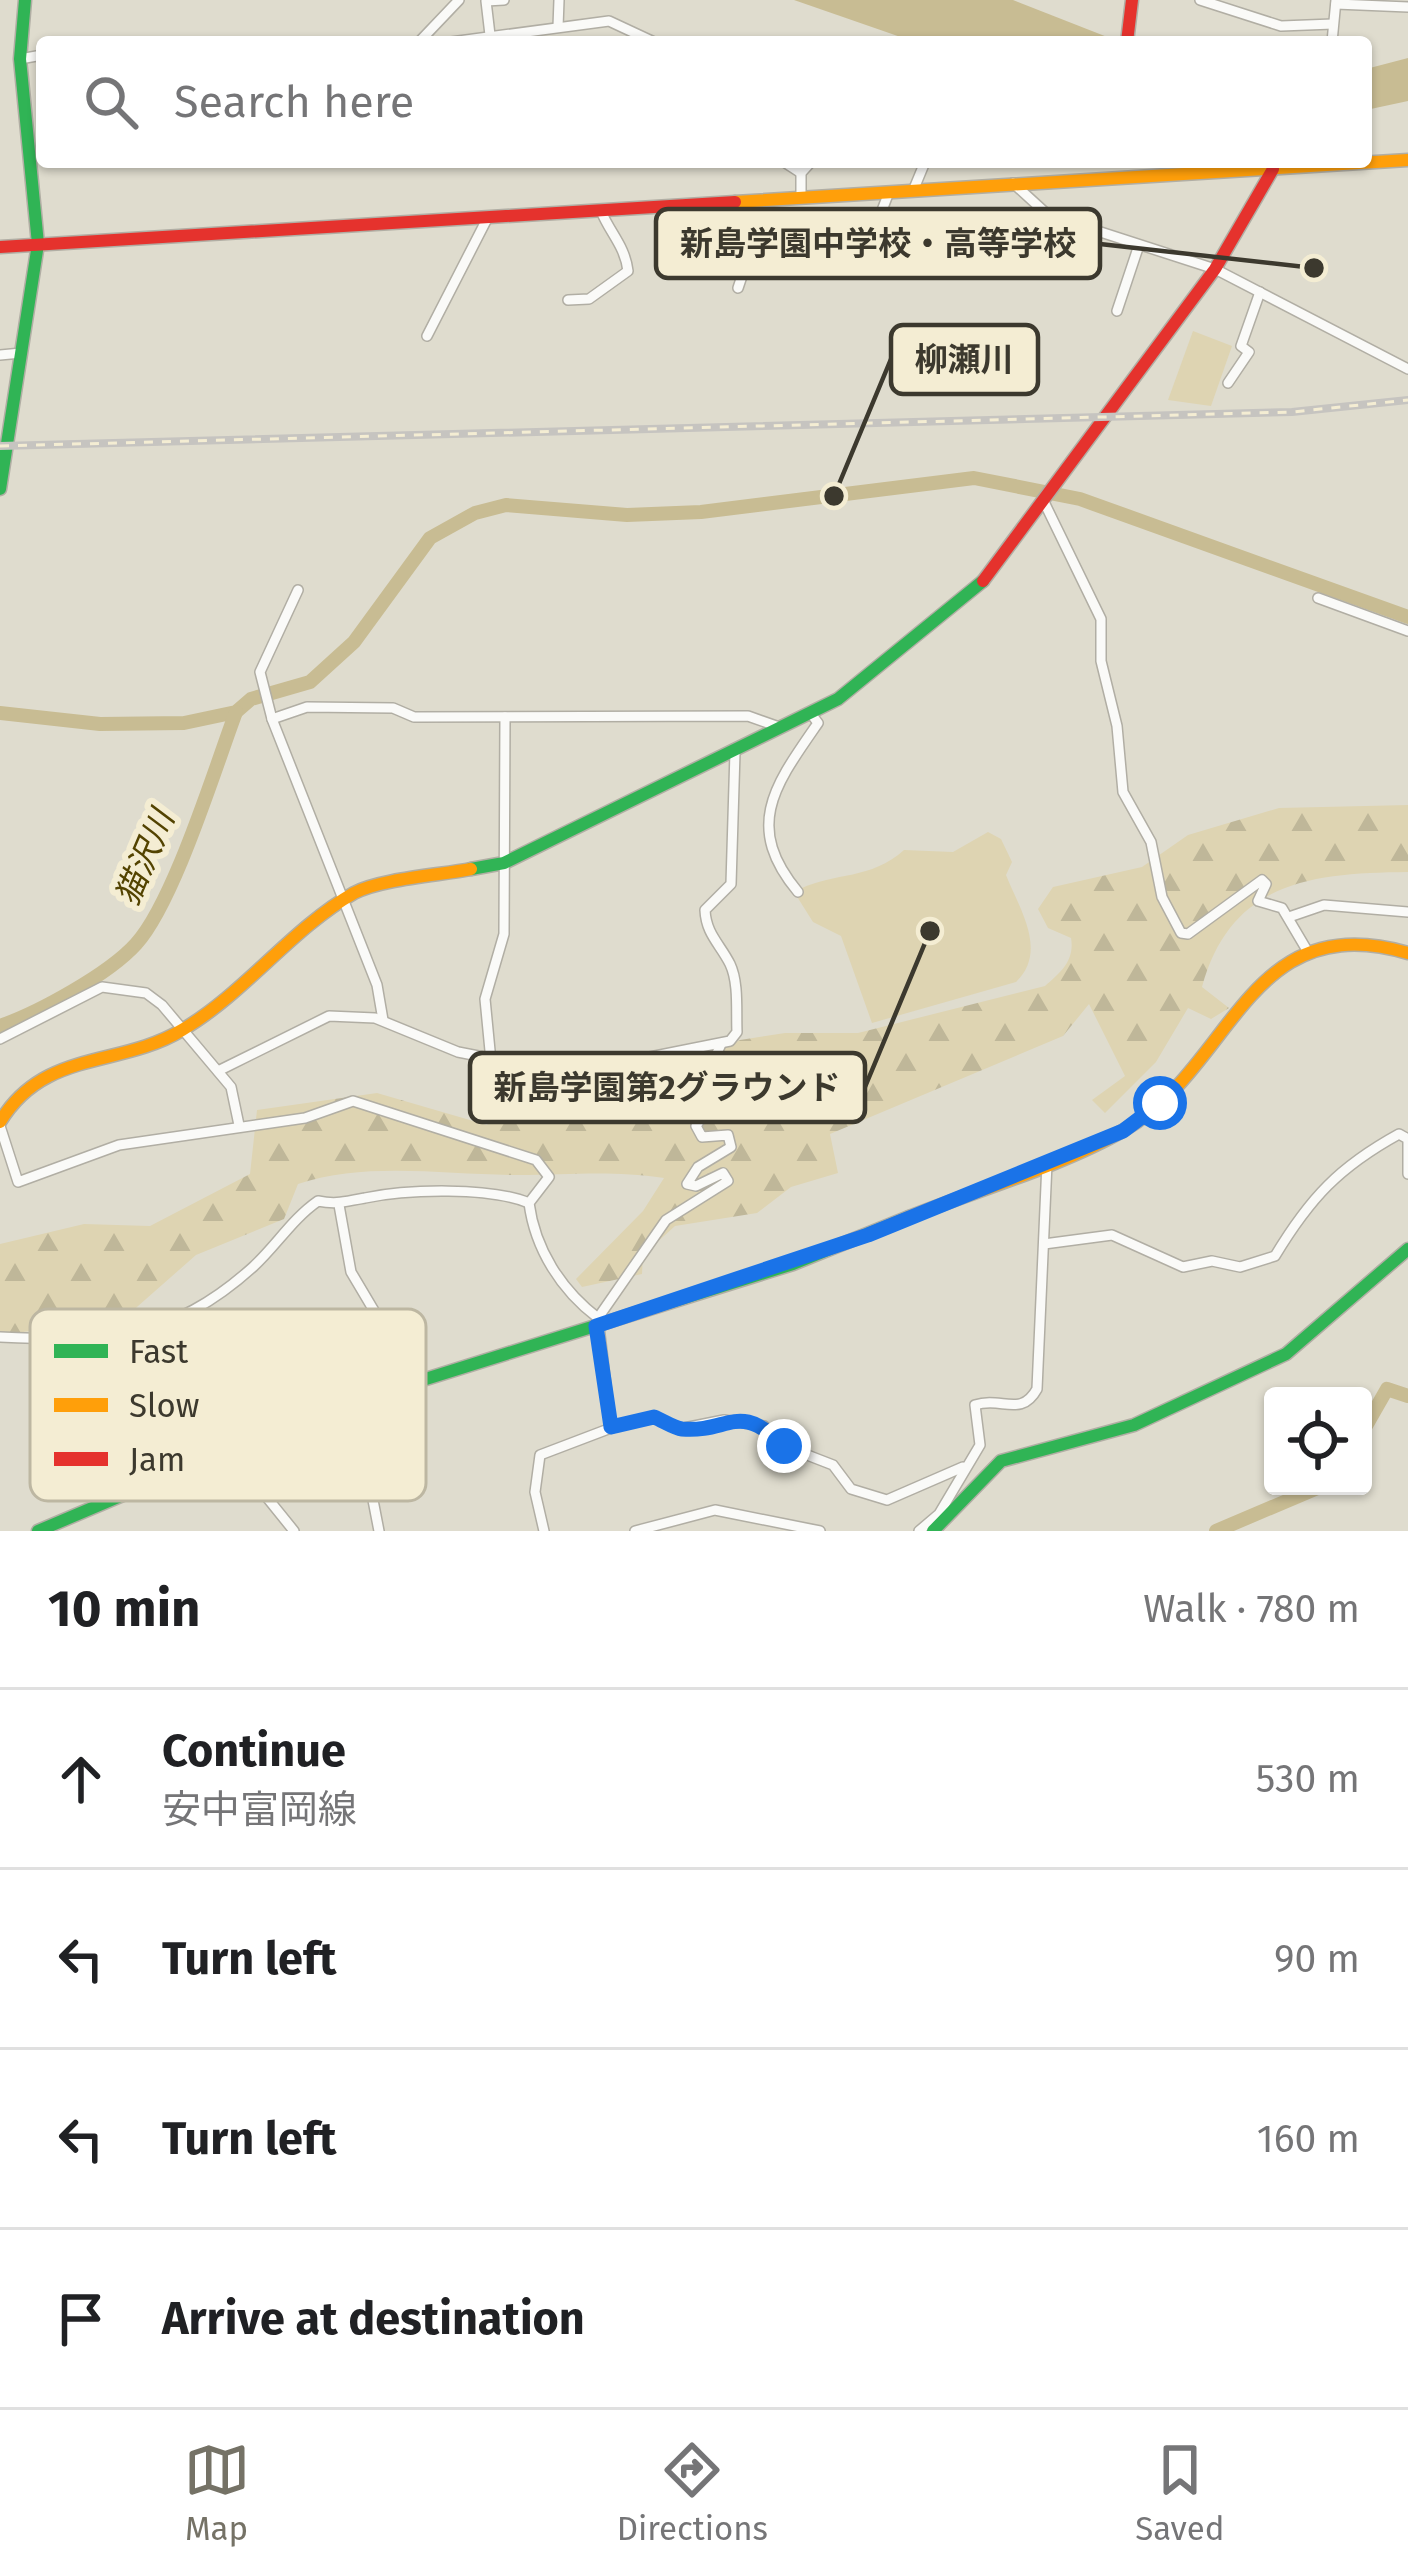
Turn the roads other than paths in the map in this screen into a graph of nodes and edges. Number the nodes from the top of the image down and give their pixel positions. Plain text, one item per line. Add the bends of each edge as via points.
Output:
1 (460, 0) edge
2 (504, 0) edge
3 (559, 0) edge
4 (1132, 0) edge
5 (1199, 0) edge
6 (1336, 2) edge
7 (25, 4) edge
8 (1230, 4) edge
9 (1408, 7) edge
10 (1333, 24) junction
11 (558, 27) junction
12 (490, 35) junction
13 (425, 36) edge
14 (484, 36) edge
15 (641, 36) edge
16 (1127, 36) edge
17 (1332, 36) edge
18 (36, 56) edge
19 (20, 58) junction
20 (1408, 160) edge
21 (1372, 162) edge
22 (793, 168) edge
23 (806, 168) edge
24 (923, 168) edge
25 (1283, 168) edge
26 (1273, 169) junction
27 (1114, 170) edge
28 (801, 173) junction
29 (1013, 182) junction
30 (913, 191) junction
31 (889, 192) junction
32 (801, 197) junction
33 (741, 202) junction
34 (601, 211) junction
35 (488, 217) junction
36 (38, 244) junction
37 (0, 247) edge
38 (1138, 248) junction
39 (860, 268) dead end
40 (1215, 269) junction
41 (738, 288) dead end
42 (1260, 292) junction
43 (568, 300) dead end
44 (1118, 311) dead end
45 (427, 337) dead end
46 (21, 353) junction
47 (0, 355) edge
48 (1408, 369) edge
49 (1228, 383) dead end
50 (0, 489) edge
51 (1046, 502) junction
52 (298, 590) dead end
53 (1318, 598) dead end
54 (1408, 632) edge
55 (271, 715) junction
56 (812, 715) junction
57 (505, 717) junction
58 (784, 729) junction
59 (735, 752) junction
60 (504, 863) junction
61 (797, 892) dead end
62 (342, 901) junction
63 (1408, 912) edge
64 (1288, 916) junction
65 (1308, 952) junction
66 (1408, 953) edge
67 (383, 1020) junction
68 (183, 1030) junction
69 (0, 1039) edge
70 (721, 1044) junction
71 (491, 1061) junction
72 (218, 1071) junction
73 (0, 1093) edge
74 (9, 1108) junction
75 (0, 1124) edge
76 (239, 1124) junction
77 (1047, 1162) junction
78 (1408, 1174) edge
79 (529, 1203) junction
80 (339, 1205) junction
81 (1044, 1244) junction
82 (1408, 1250) edge
83 (196, 1309) edge
84 (373, 1309) edge
85 (597, 1322) junction
86 (0, 1337) edge
87 (30, 1337) edge
88 (426, 1376) edge
89 (611, 1427) junction
90 (968, 1466) junction
91 (106, 1501) edge
92 (270, 1501) edge
93 (373, 1501) edge
94 (38, 1531) edge
95 (294, 1531) edge
96 (379, 1531) edge
97 (544, 1531) edge
98 (635, 1531) edge
99 (820, 1531) edge
100 (919, 1531) edge
101 (933, 1531) edge

1 - 13 street
2 - 12 street via 486,1
3 - 11 street
4 - 16 street
5 - 8 street
6 - 9 street
6 - 10 street
7 - 19 street
8 - 10 street via 1281,26
10 - 17 street
11 - 12 street
11 - 15 street via 609,21
12 - 14 street
18 - 19 street
19 - 36 street
20 - 21 street
22 - 28 street
23 - 28 street
24 - 30 street
25 - 26 street
26 - 27 street
26 - 40 street
27 - 29 street
28 - 32 street
29 - 30 street
29 - 38 street via 1048,215
30 - 31 street
31 - 32 street
31 - 39 street
32 - 33 street
33 - 34 street
33 - 41 street via 765,234
34 - 35 street
34 - 43 street via 626,250 628,271 589,299
35 - 36 street
35 - 45 street
36 - 37 street
36 - 46 street
38 - 40 street
38 - 44 street
40 - 42 street
40 - 51 street
42 - 48 street
42 - 49 street via 1241,346 1249,352
46 - 47 street
46 - 50 street
51 - 56 street via 995,572
51 - 64 street via 1101,619 1123,792 1151,842 1175,926 1194,931 1257,879 1266,884 1258,901
52 - 55 street via 261,663
53 - 54 street
55 - 57 street via 307,707
55 - 62 street
56 - 58 street
56 - 61 street via 818,723 765,818 766,839
57 - 58 street via 748,716
57 - 60 street
58 - 59 street
59 - 60 street
59 - 70 street via 731,884 705,910 734,981 737,1032
60 - 62 street via 357,890
60 - 71 street via 504,934 485,985
62 - 67 street
62 - 68 street
63 - 64 street via 1324,905
64 - 65 street
65 - 66 street via 1348,941
65 - 77 street via 1228,1020 1150,1113
67 - 71 street
67 - 72 street via 314,1020
68 - 69 street via 154,998 112,985
68 - 72 street
68 - 74 street via 138,1050 66,1064
70 - 71 street via 573,1069
70 - 85 street via 717,1094 696,1126 702,1137 728,1135 731,1147 687,1184 723,1173 728,1181 666,1220
72 - 76 street via 237,1095
73 - 74 street
74 - 75 street
75 - 76 street via 18,1182 119,1144
76 - 79 street via 364,1101 536,1160 549,1177
77 - 81 street
77 - 85 street via 793,1264
78 - 81 street via 1408,1138 1399,1134 1358,1154 1302,1212 1275,1256 1240,1267 1184,1267 1112,1234
79 - 80 street via 502,1192
79 - 85 street via 532,1232 557,1276
80 - 83 street via 318,1201 237,1282
80 - 84 street via 351,1272
81 - 90 street via 1037,1389 1018,1407 974,1405 980,1444
82 - 101 street via 1286,1354 1134,1426 1001,1461
85 - 88 street
85 - 89 street
86 - 87 street
89 - 90 street via 654,1417 679,1429 753,1422 784,1446 833,1465 851,1489 887,1500
89 - 97 street via 540,1455 535,1492
90 - 100 street
91 - 94 street
92 - 95 street
93 - 96 street
98 - 99 street via 715,1510

